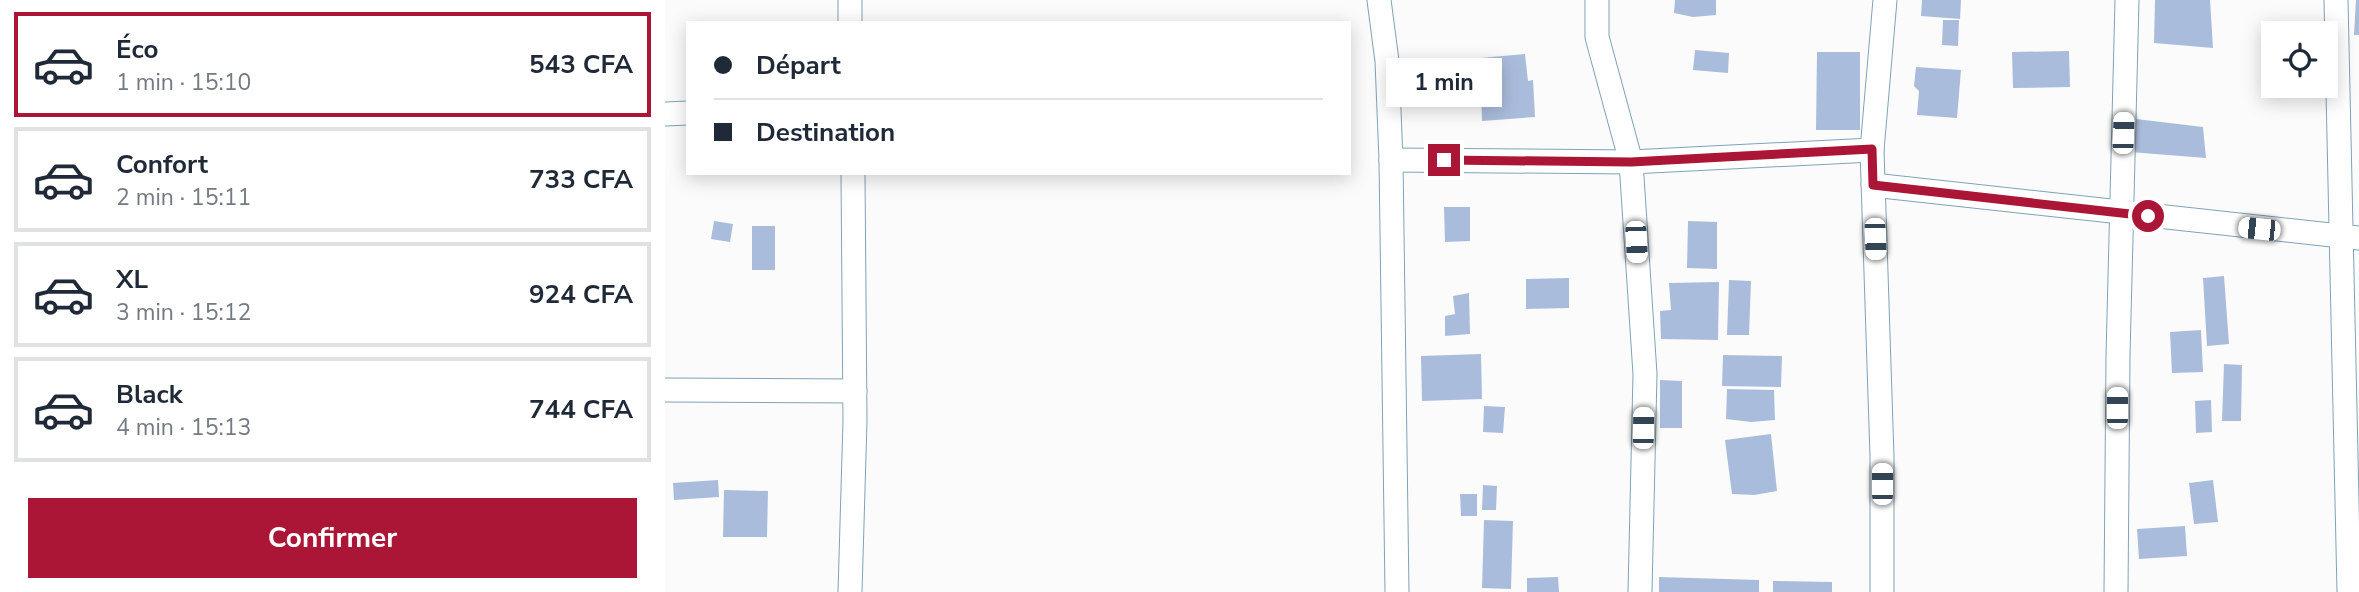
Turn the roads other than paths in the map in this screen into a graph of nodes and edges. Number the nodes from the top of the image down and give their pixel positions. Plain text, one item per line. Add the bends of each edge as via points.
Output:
1 (850, 0) edge
2 (1379, 0) edge
3 (1597, 0) edge
4 (1885, 0) edge
5 (2127, 0) edge
6 (2336, 0) edge
7 (850, 21) edge
8 (686, 113) edge
9 (665, 114) edge
10 (1872, 149) junction
11 (1391, 160) junction
12 (1631, 162) junction
13 (853, 175) edge
14 (1873, 185) junction
15 (2121, 213) junction
16 (2351, 238) edge
17 (665, 390) edge
18 (855, 391) junction
19 (850, 592) edge
20 (1398, 592) edge
21 (1640, 592) edge
22 (1882, 592) edge
23 (2116, 592) edge
24 (2349, 592) edge

1 - 7 street
2 - 11 street
3 - 12 street via 1597,37
4 - 10 street
5 - 15 street
6 - 16 street
8 - 9 street
10 - 12 street
10 - 14 street
11 - 12 street
11 - 20 street
12 - 21 street via 1645,374
13 - 18 street
14 - 15 street
14 - 22 street
15 - 16 street
15 - 23 street
16 - 24 street via 2342,368
17 - 18 street
18 - 19 street

